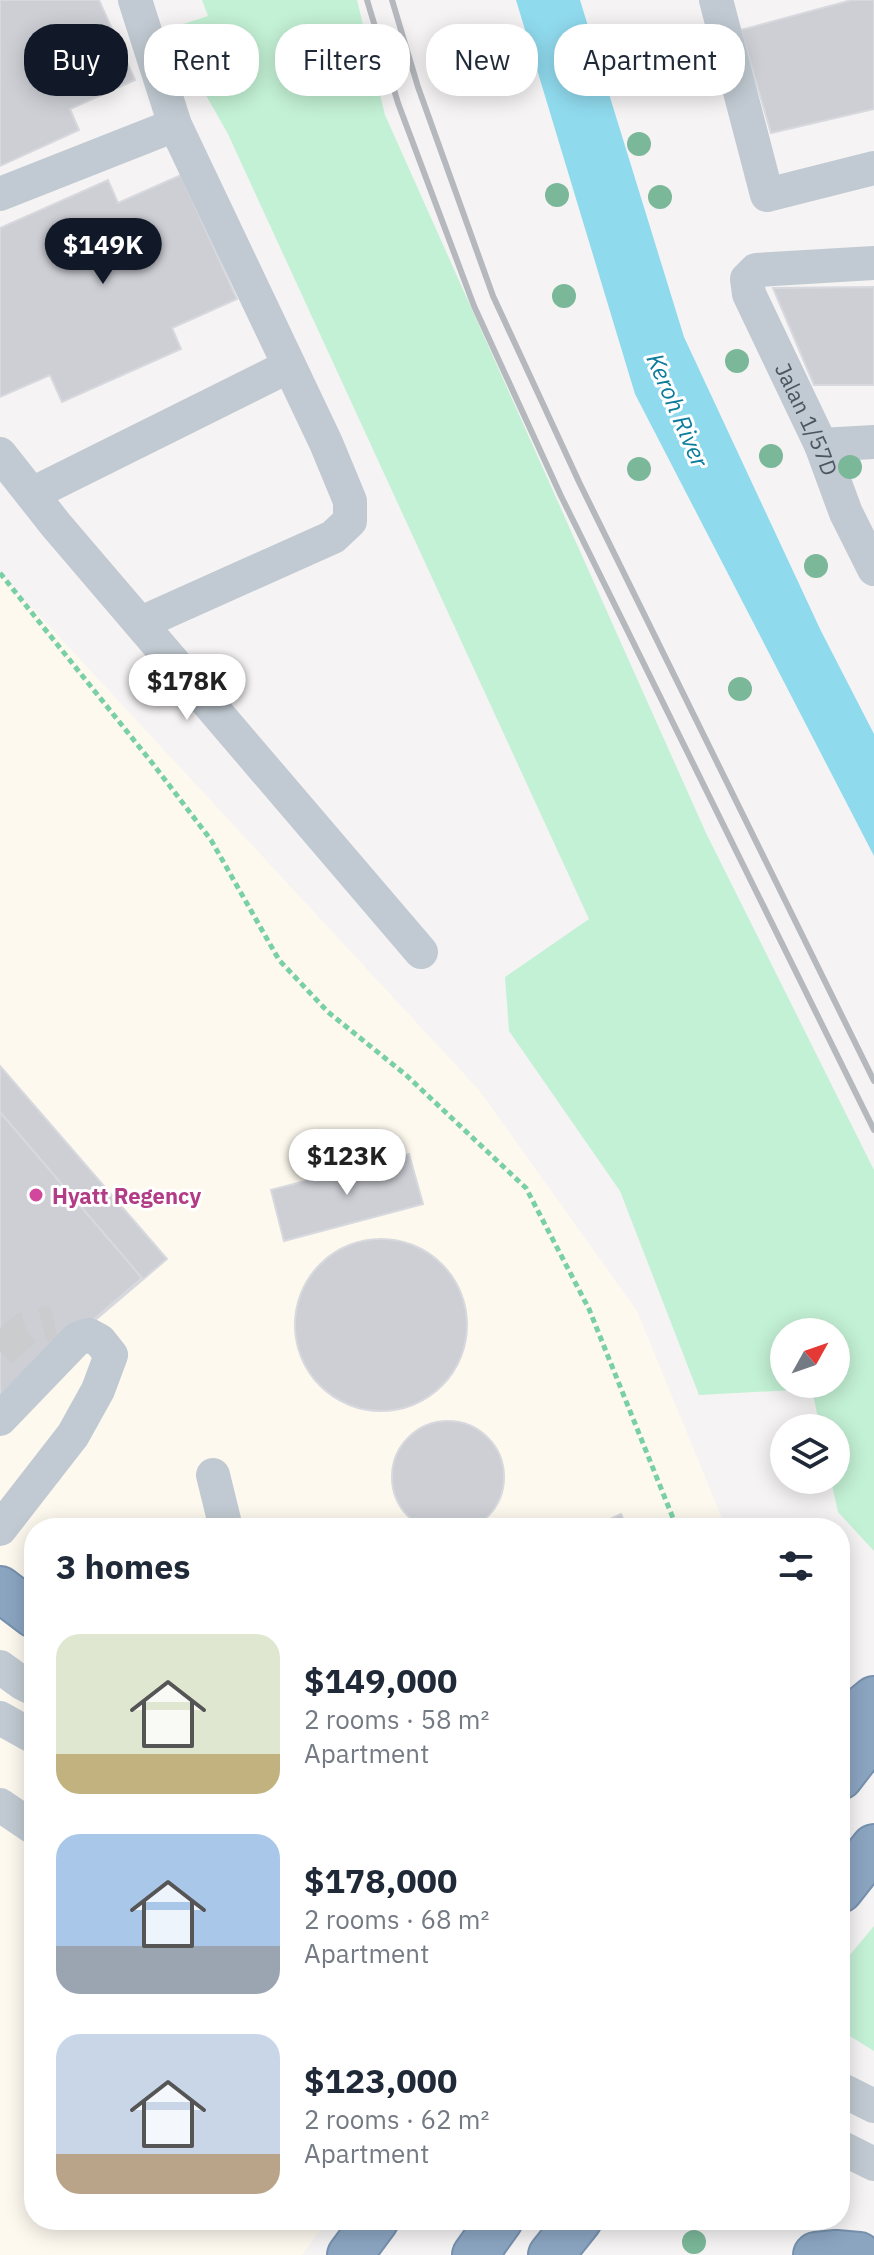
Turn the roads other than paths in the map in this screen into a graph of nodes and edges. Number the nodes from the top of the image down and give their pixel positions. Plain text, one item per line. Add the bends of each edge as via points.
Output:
1 (135, 0) edge
2 (716, 0) edge
3 (175, 125) junction
4 (874, 168) edge
5 (0, 194) edge
6 (874, 263) edge
7 (289, 366) junction
8 (874, 442) edge
9 (821, 445) junction
10 (0, 454) edge
11 (32, 494) junction
12 (874, 569) edge
13 (141, 623) junction
14 (421, 952) dead end
15 (0, 1419) edge
16 (213, 1475) dead end
17 (224, 1518) edge
18 (0, 1529) edge
19 (24, 1584) edge
20 (0, 1586) edge
21 (24, 1606) edge
22 (0, 1667) edge
23 (24, 1684) edge
24 (874, 1699) edge
25 (0, 1718) edge
26 (850, 1719) edge
27 (24, 1731) edge
28 (874, 1733) edge
29 (850, 1764) edge
30 (0, 1805) edge
31 (24, 1821) edge
32 (874, 1847) edge
33 (850, 1877) edge
34 (850, 2094) edge
35 (874, 2106) edge
36 (850, 2152) edge
37 (874, 2164) edge
38 (369, 2230) edge
39 (493, 2230) edge
40 (571, 2230) edge
41 (350, 2255) edge
42 (475, 2255) edge
43 (551, 2255) edge
44 (816, 2255) edge
45 (859, 2255) edge

1 - 3 street
2 - 4 street via 767,195
3 - 5 street
3 - 7 street
6 - 9 street, Jalan 1/57D via 756,270 747,279 749,294
7 - 11 street
7 - 13 street via 350,501 350,521 333,537
8 - 9 street
9 - 12 street, Jalan 1/57D
10 - 11 street
11 - 13 street
13 - 14 street
15 - 18 street via 62,1333 77,1339 89,1335 111,1355 73,1435
16 - 17 street
19 - 20 street
20 - 21 highway
22 - 23 street
24 - 26 highway
25 - 27 street
28 - 29 highway
30 - 31 street
32 - 33 highway
34 - 35 street
36 - 37 street
38 - 41 highway
39 - 42 highway
40 - 43 highway
44 - 45 highway

